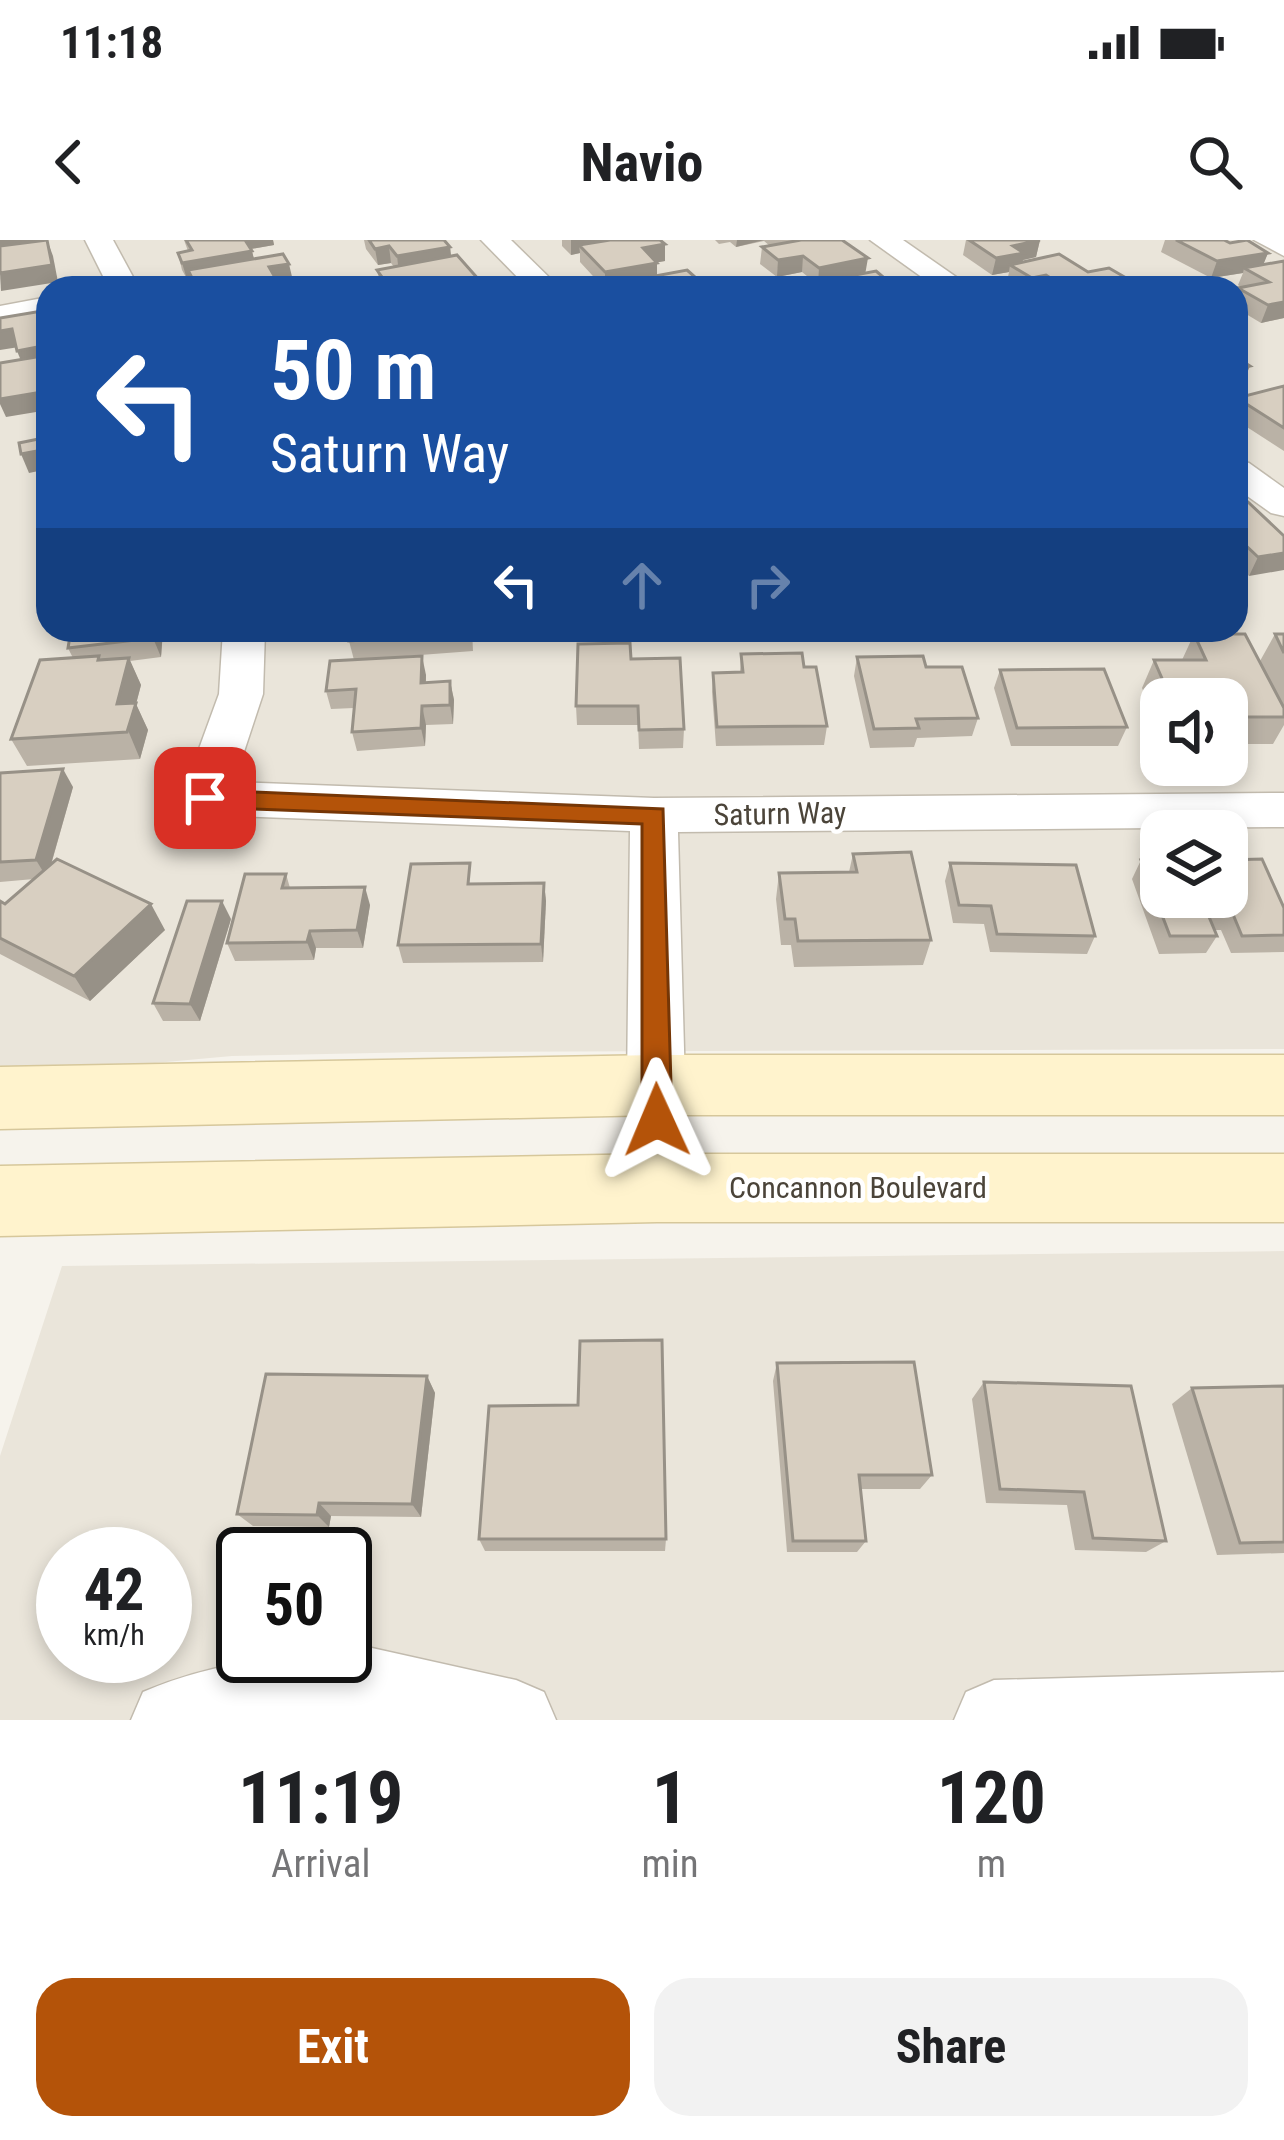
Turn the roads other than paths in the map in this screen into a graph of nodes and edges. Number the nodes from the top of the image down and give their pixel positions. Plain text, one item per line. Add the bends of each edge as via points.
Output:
1 (99, 240) edge
2 (495, 240) edge
3 (884, 240) edge
4 (1268, 240) edge
5 (1284, 248) edge
6 (118, 276) edge
7 (532, 276) edge
8 (939, 276) edge
9 (36, 308) edge
10 (0, 315) edge
11 (1248, 480) edge
12 (1284, 505) edge
13 (243, 642) edge
14 (1284, 810) edge
15 (654, 815) junction
16 (656, 1085) junction
17 (1284, 1085) edge
18 (0, 1098) edge
19 (657, 1187) junction
20 (1284, 1187) edge
21 (0, 1201) edge
22 (1284, 1712) edge
23 (171, 1720) edge
24 (516, 1720) edge
25 (994, 1720) edge

1 - 6 street
2 - 7 street
3 - 8 street
4 - 5 street
9 - 10 street
11 - 12 street
13 - 15 street, Saturn Way via 241,694 205,798
14 - 15 street, Saturn Way
15 - 16 street
16 - 17 main road
16 - 18 main road
16 - 19 main road
19 - 20 main road, Concannon Boulevard
19 - 21 main road, Concannon Boulevard
22 - 25 street
23 - 24 street via 333,1679

